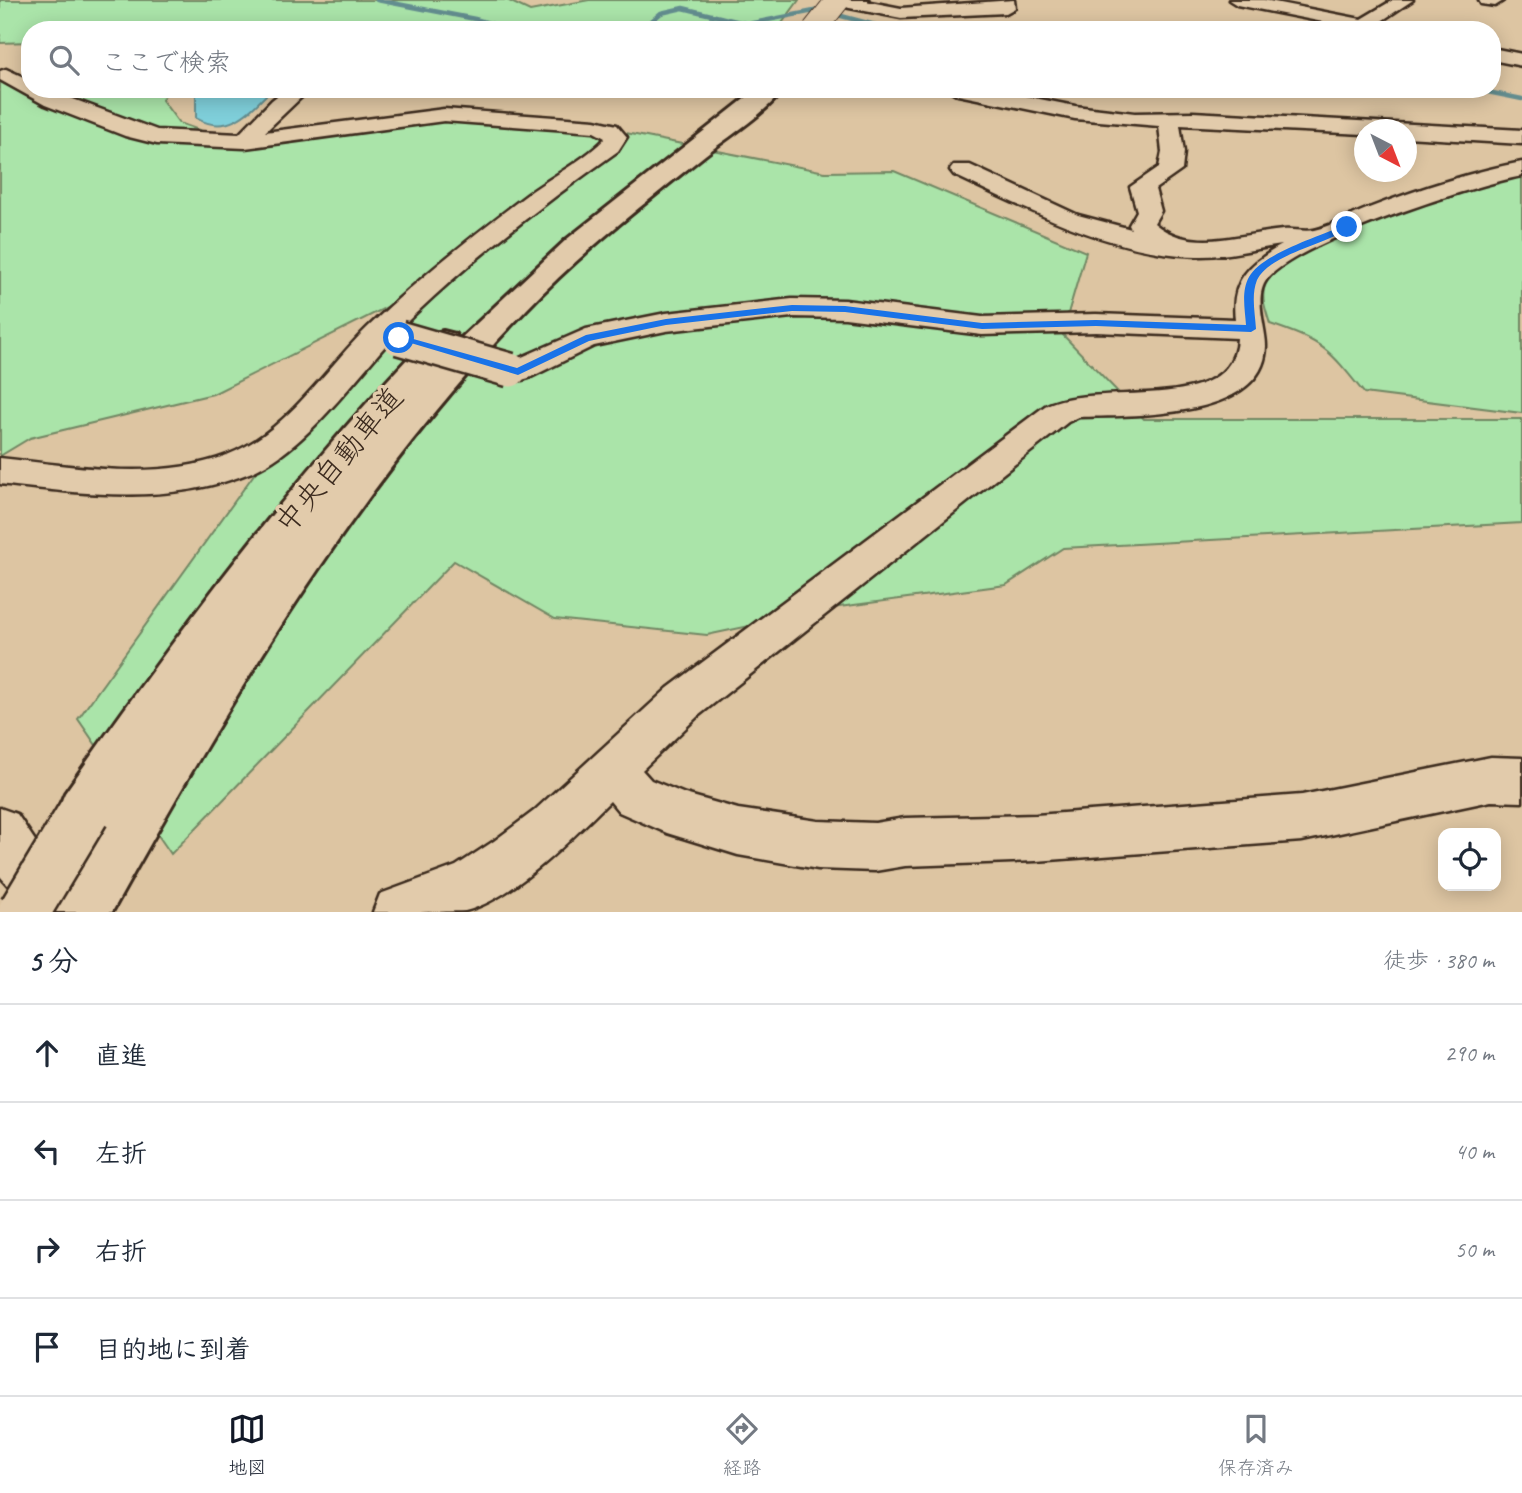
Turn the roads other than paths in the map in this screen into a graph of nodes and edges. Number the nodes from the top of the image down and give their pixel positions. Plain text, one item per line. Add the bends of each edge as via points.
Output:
1 (847, 0) edge
2 (1006, 0) edge
3 (1237, 0) edge
4 (1405, 0) edge
5 (824, 21) edge
6 (839, 21) edge
7 (1355, 21) edge
8 (1369, 21) edge
9 (1501, 56) edge
10 (1522, 60) edge
11 (6, 75) dead end
12 (21, 83) edge
13 (47, 98) edge
14 (287, 98) edge
15 (734, 98) edge
16 (761, 98) edge
17 (1008, 98) edge
18 (1169, 121) junction
19 (1522, 137) edge
20 (245, 141) junction
21 (1522, 169) edge
22 (962, 170) dead end
23 (1318, 239) junction
24 (1170, 245) junction
25 (1251, 329) junction
26 (388, 336) junction
27 (0, 471) edge
28 (612, 770) junction
29 (1522, 780) edge
30 (109, 815) junction
31 (0, 831) edge
32 (24, 912) edge
33 (73, 912) edge
34 (80, 912) edge
35 (398, 912) edge

1 - 2 street via 901,13 1006,8
1 - 5 highway, bridge
1 - 6 highway
3 - 7 street
4 - 8 street
9 - 10 street
11 - 12 street
13 - 20 street via 157,137
14 - 20 street
15 - 30 highway, 中央自動車道 via 554,238 399,388 283,524 192,650
16 - 30 highway, 中央自動車道 via 585,237 514,302 440,382 364,472
17 - 18 street
18 - 19 street via 1193,118
18 - 24 street via 1170,170 1142,187 1149,211 1141,225
20 - 26 street via 444,115 595,126 616,137 610,146 482,239
21 - 23 street via 1449,188
22 - 24 street via 1069,220
23 - 24 street
23 - 25 street via 1267,263 1253,278
25 - 26 street, bridge via 1096,323 982,326 845,309 792,308 666,322 586,338 518,371
25 - 28 street via 1251,353 1244,370 1211,393 1069,408 1021,441 683,702
26 - 27 street via 271,448 241,463 197,476 147,483
28 - 29 street via 635,796 683,817 738,832 818,845 875,847 1302,818 1491,779
28 - 35 street via 511,859 470,884
30 - 32 highway, 中央自動車道, bridge
30 - 34 highway, 中央自動車道
31 - 33 street via 20,869

